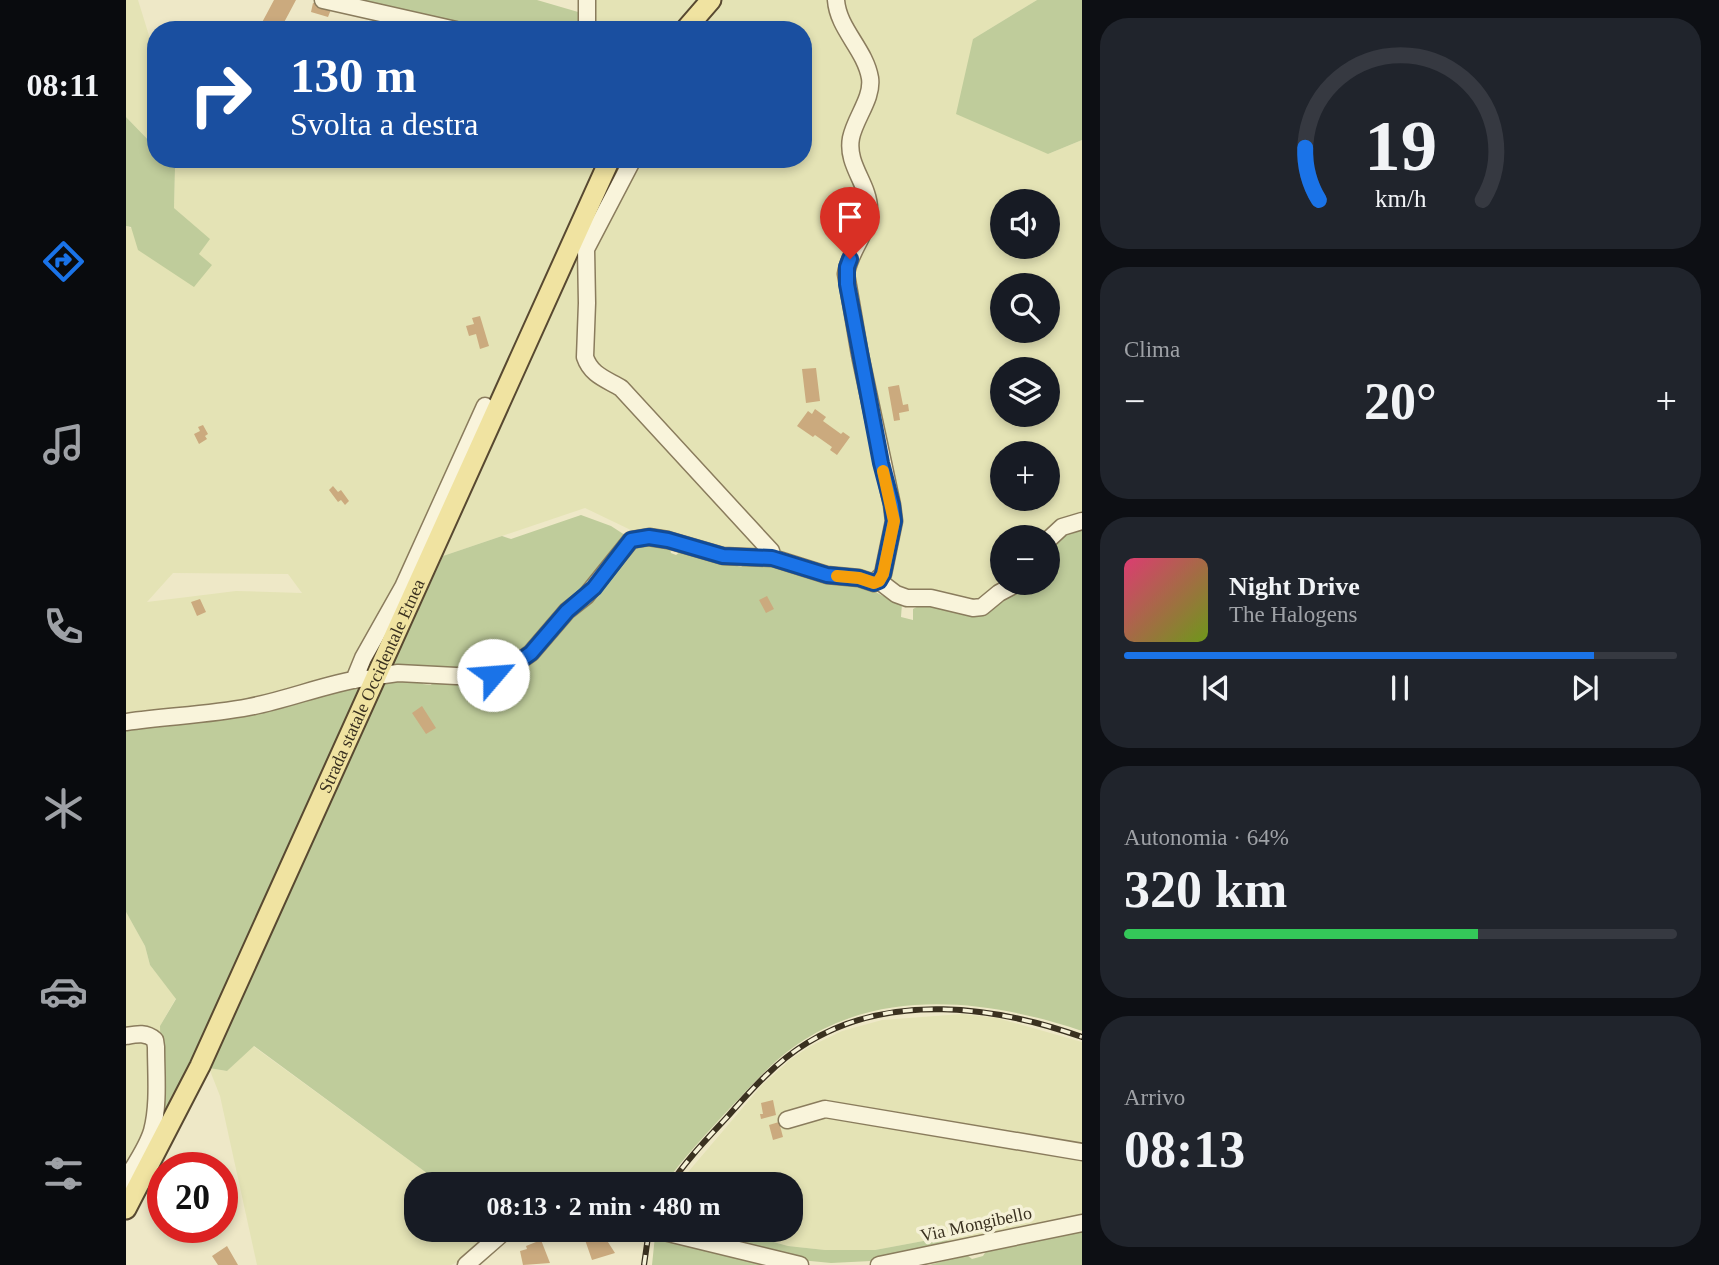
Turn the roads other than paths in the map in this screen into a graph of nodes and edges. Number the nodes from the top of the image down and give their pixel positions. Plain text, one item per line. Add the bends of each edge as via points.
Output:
1 (323, 0) edge
2 (587, 0) edge
3 (711, 0) edge
4 (836, 0) edge
5 (416, 21) edge
6 (587, 21) edge
7 (693, 21) edge
8 (606, 168) edge
9 (628, 168) edge
10 (485, 405) dead end
11 (1082, 521) edge
12 (1060, 529) edge
13 (772, 558) junction
14 (879, 581) junction
15 (997, 595) edge
16 (384, 675) dead end
17 (126, 722) edge
18 (126, 1036) edge
19 (787, 1120) dead end
20 (1082, 1152) edge
21 (126, 1180) edge
22 (126, 1209) edge
23 (1082, 1223) edge
24 (492, 1242) edge
25 (705, 1242) edge
26 (915, 1261) edge
27 (466, 1265) edge
28 (800, 1265) edge
29 (879, 1265) edge

1 - 5 street
2 - 6 street
3 - 7 main road
4 - 14 street via 841,20 870,77 850,150 869,213 846,274 894,521
8 - 22 main road, Strada statale Occidentale Etnea via 200,1066
9 - 13 street via 586,249 585,357 593,372 621,388 771,551
10 - 17 street via 403,587 363,658 360,679 232,710
11 - 12 street
13 - 14 street via 827,575
13 - 16 street via 723,556 668,540 638,537 531,653 507,670 476,677
14 - 15 street via 907,598 932,598 973,608
18 - 21 street via 150,1036 156,1047 155,1118 147,1144
19 - 20 street via 825,1109
23 - 26 street, Via Mongibello
24 - 27 street
25 - 28 street
26 - 29 street, Via Mongibello

